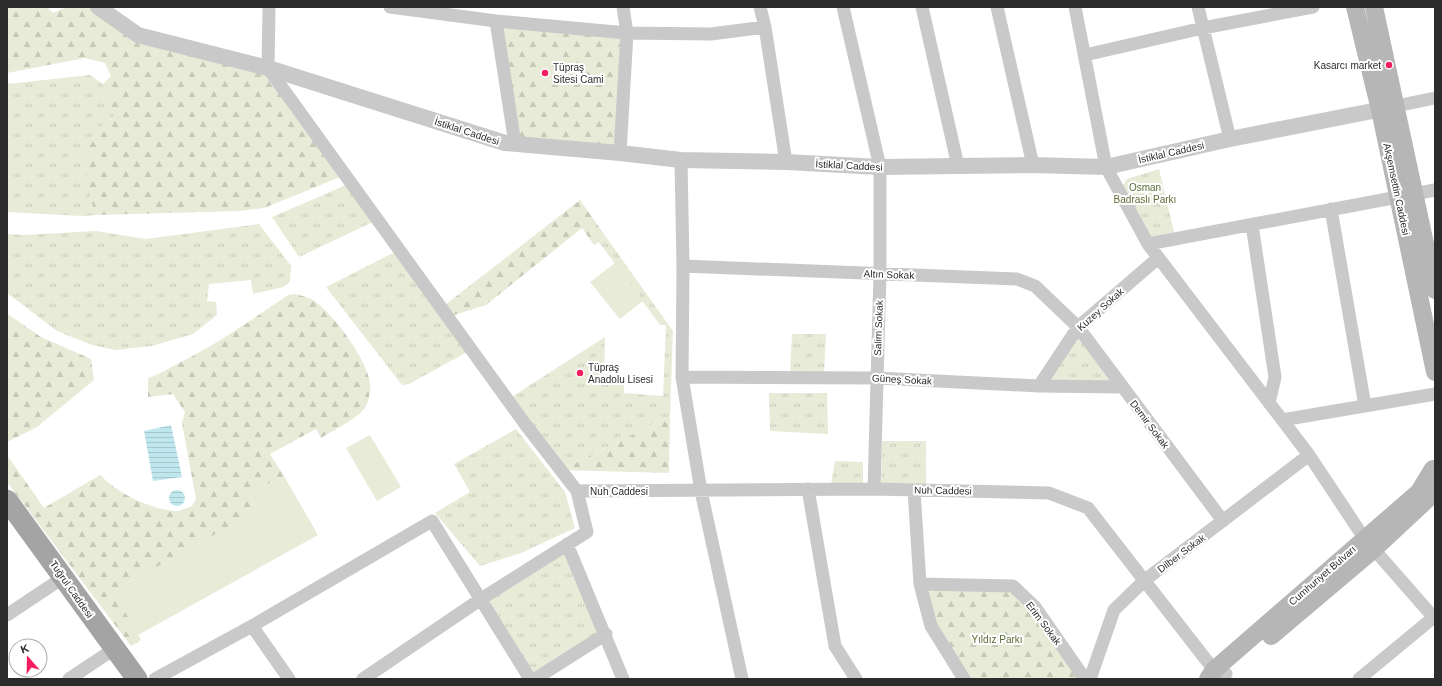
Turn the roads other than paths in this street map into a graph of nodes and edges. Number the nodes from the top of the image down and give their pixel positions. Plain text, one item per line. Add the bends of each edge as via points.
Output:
1 (98, 7) edge
2 (268, 7) edge
3 (390, 7) edge
4 (623, 7) edge
5 (760, 7) edge
6 (843, 7) edge
7 (922, 7) edge
8 (997, 7) edge
9 (1075, 7) edge
10 (1198, 7) edge
11 (1313, 7) edge
12 (1355, 7) edge
13 (1374, 7) edge
14 (496, 21) junction
15 (765, 28) junction
16 (1203, 28) junction
17 (627, 33) junction
18 (1085, 56) junction
19 (268, 68) junction
20 (1435, 98) edge
21 (1388, 108) junction
22 (1230, 139) junction
23 (515, 144) junction
24 (620, 153) junction
25 (681, 160) junction
26 (786, 162) junction
27 (1033, 165) junction
28 (880, 166) junction
29 (958, 166) junction
30 (1106, 167) junction
31 (1435, 190) edge
32 (1407, 195) junction
33 (1331, 210) junction
34 (1252, 225) junction
35 (1148, 244) junction
36 (1157, 259) junction
37 (683, 266) junction
38 (880, 274) junction
39 (1435, 290) edge
40 (1078, 327) junction
41 (1435, 372) edge
42 (682, 377) junction
43 (877, 378) junction
44 (1039, 386) junction
45 (1122, 387) junction
46 (1435, 394) edge
47 (1269, 403) junction
48 (1365, 406) junction
49 (1282, 420) junction
50 (1309, 455) junction
51 (1434, 468) edge
52 (808, 489) junction
53 (874, 489) junction
54 (914, 490) junction
55 (577, 491) junction
56 (701, 491) junction
57 (1435, 492) edge
58 (7, 500) edge
59 (1223, 521) junction
60 (566, 544) junction
61 (1369, 544) junction
62 (64, 577) junction
63 (1145, 580) junction
64 (920, 584) junction
65 (481, 599) junction
66 (7, 615) edge
67 (1434, 618) edge
68 (252, 626) junction
69 (606, 634) junction
70 (114, 650) junction
71 (1218, 675) edge
72 (69, 679) edge
73 (137, 679) edge
74 (155, 679) edge
75 (290, 679) edge
76 (363, 679) edge
77 (530, 679) edge
78 (535, 679) edge
79 (623, 679) edge
80 (742, 679) edge
81 (856, 679) edge
82 (964, 679) edge
83 (1086, 679) edge
84 (1090, 679) edge
85 (1360, 679) edge

1 - 19 street, İstiklal Caddesi via 138,35
2 - 19 street
3 - 14 street
4 - 17 street
5 - 15 street
6 - 28 street, Salim Sokak
7 - 29 street
8 - 27 street
9 - 18 street
10 - 16 street
11 - 16 street
12 - 21 main road, Akşemsettin Caddesi
13 - 21 main road, Akşemsettin Caddesi
14 - 17 street
14 - 23 street
15 - 17 street via 711,34
15 - 26 street
16 - 18 street
16 - 22 street
17 - 24 street
18 - 30 street
19 - 23 street, İstiklal Caddesi
19 - 55 street via 525,424
20 - 21 street, İstiklal Caddesi
21 - 22 street, İstiklal Caddesi
21 - 32 main road, Akşemsettin Caddesi
22 - 30 street, İstiklal Caddesi
23 - 24 street, İstiklal Caddesi
24 - 25 street, İstiklal Caddesi
25 - 26 street, İstiklal Caddesi
25 - 37 street
26 - 28 street, İstiklal Caddesi
27 - 29 street, İstiklal Caddesi
27 - 30 street, İstiklal Caddesi
28 - 29 street, İstiklal Caddesi
28 - 38 street, Salim Sokak
30 - 35 street
31 - 32 street
32 - 33 street
32 - 39 main road, Akşemsettin Caddesi
32 - 41 main road, Akşemsettin Caddesi
33 - 34 street
33 - 48 street
34 - 35 street
34 - 47 street via 1275,377
35 - 36 street
36 - 40 street, Kuzey Sokak
36 - 47 street
37 - 38 street, Altın Sokak
37 - 42 street
38 - 40 street, Altın Sokak via 1016,279 1035,286
38 - 43 street, Salim Sokak
40 - 44 street, Kuzey Sokak
40 - 45 street, Demir Sokak
42 - 43 street, Güneş Sokak
42 - 56 street
43 - 44 street, Güneş Sokak
43 - 53 street, Salim Sokak
44 - 45 street, Güneş Sokak
45 - 59 street, Demir Sokak
46 - 48 street
47 - 49 street
48 - 49 street
49 - 50 street
50 - 59 street, Dilber Sokak
50 - 61 street
51 - 61 main road, Cumhuriyet Bulvarı via 1419,492
52 - 53 street, Nuh Caddesi
52 - 56 street, Nuh Caddesi
52 - 81 street via 835,646
53 - 54 street, Nuh Caddesi
54 - 63 street, Nuh Caddesi via 1049,493 1088,508
54 - 64 street
55 - 56 street, Nuh Caddesi
55 - 60 street via 586,532
56 - 80 street
57 - 61 main road, Cumhuriyet Bulvarı
58 - 62 main road, Tuğrul Caddesi
59 - 63 street, Dilber Sokak
60 - 65 street
60 - 69 street
61 - 67 street
61 - 71 main road, Cumhuriyet Bulvarı
62 - 66 street
62 - 70 main road, Tuğrul Caddesi
63 - 71 street, Nuh Caddesi
63 - 84 street, Dilber Sokak via 1114,610
64 - 82 street via 931,626
64 - 83 street, Erim Sokak via 1013,586 1035,607
65 - 68 street via 432,521
65 - 76 street
65 - 77 street
67 - 85 street
68 - 74 street
68 - 75 street
69 - 78 street
69 - 79 street
70 - 72 street
70 - 73 main road, Tuğrul Caddesi

